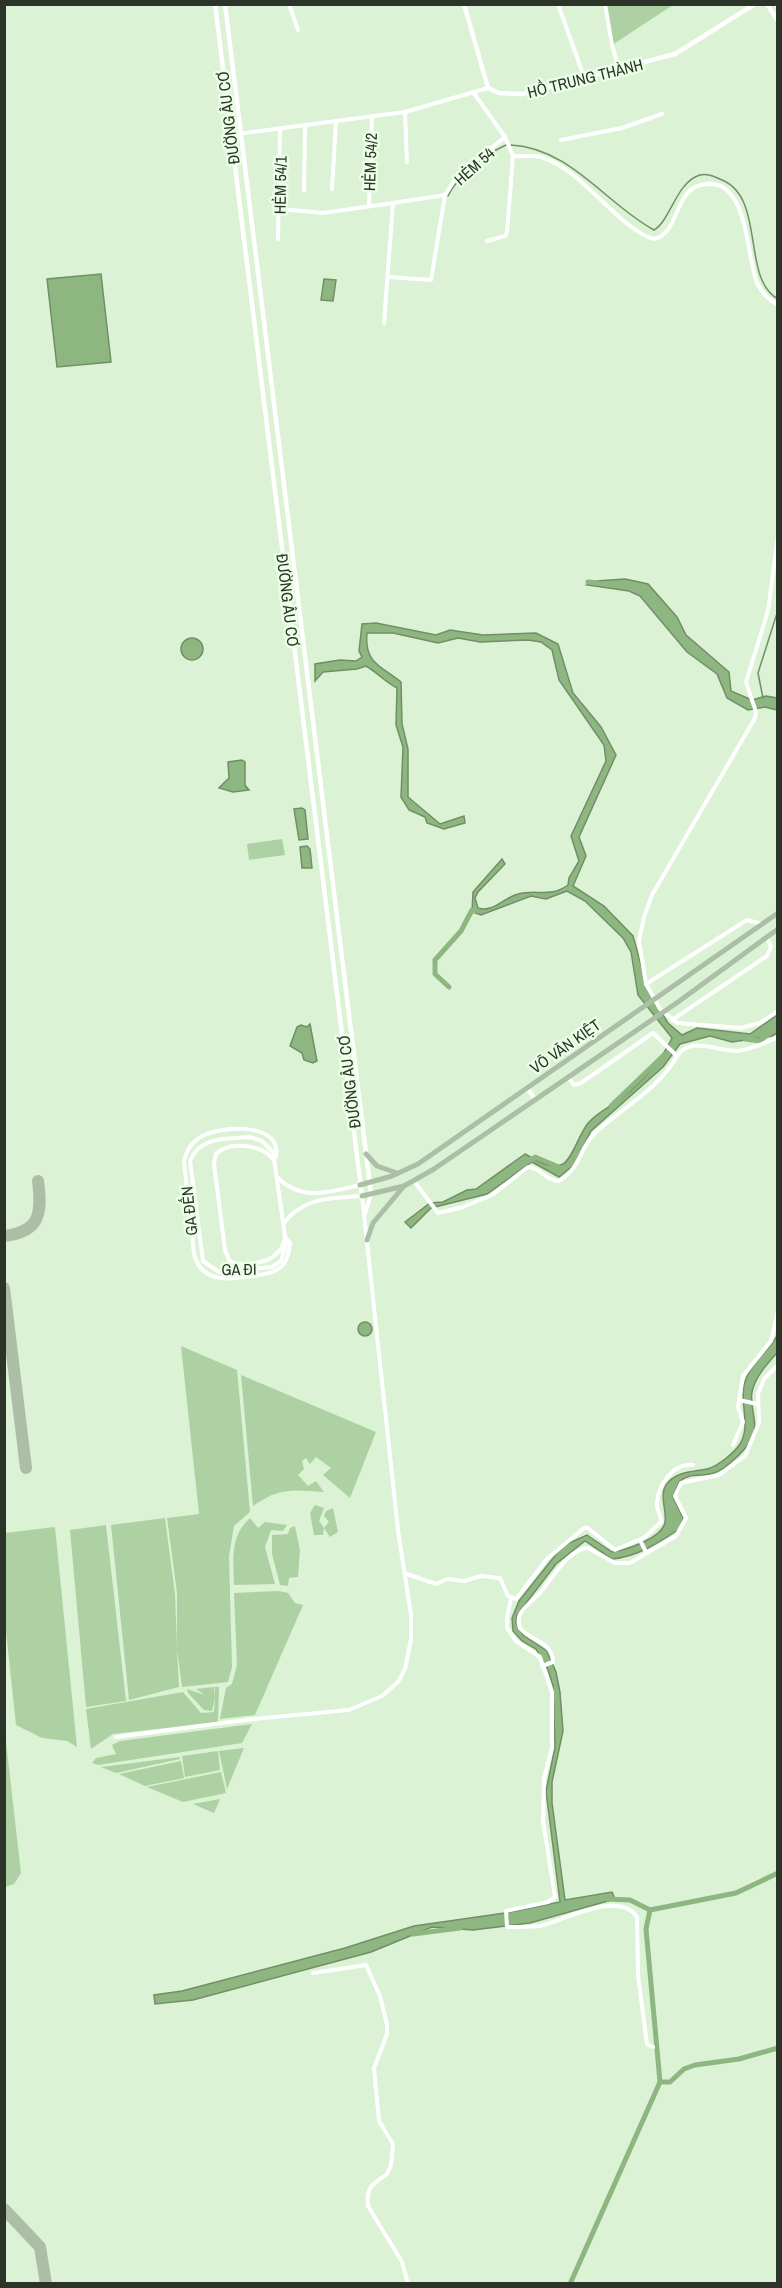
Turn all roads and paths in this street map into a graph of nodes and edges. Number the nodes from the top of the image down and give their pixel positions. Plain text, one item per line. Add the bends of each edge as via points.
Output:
1 (289, 4) edge
2 (464, 4) edge
3 (558, 4) edge
4 (605, 4) edge
5 (755, 4) edge
6 (767, 4) edge
7 (219, 5) edge
8 (777, 21) edge
9 (298, 30) dead end
10 (620, 69) junction
11 (584, 76) junction
12 (488, 87) junction
13 (473, 92) junction
14 (405, 112) junction
15 (662, 114) dead end
16 (372, 117) junction
17 (336, 122) junction
18 (305, 126) junction
19 (280, 130) junction
20 (240, 134) junction
21 (230, 135) junction
22 (505, 138) junction
23 (561, 140) dead end
24 (513, 156) junction
25 (407, 162) dead end
26 (332, 189) dead end
27 (304, 190) dead end
28 (445, 195) junction
29 (393, 203) junction
30 (369, 206) junction
31 (280, 209) junction
32 (278, 239) dead end
33 (487, 241) dead end
34 (389, 277) junction
35 (777, 305) edge
36 (384, 323) dead end
37 (777, 536) edge
38 (299, 600) junction
39 (288, 601) junction
40 (777, 913) edge
41 (762, 924) junction
42 (777, 929) edge
43 (767, 937) junction
44 (646, 984) junction
45 (777, 1011) edge
46 (671, 1020) junction
47 (777, 1036) edge
48 (676, 1055) junction
49 (567, 1076) junction
50 (351, 1088) junction
51 (358, 1088) junction
52 (527, 1088) junction
53 (535, 1099) junction
54 (366, 1154) junction
55 (275, 1161) junction
56 (402, 1173) junction
57 (278, 1178) junction
58 (414, 1181) junction
59 (370, 1182) junction
60 (360, 1185) junction
61 (404, 1186) junction
62 (371, 1194) junction
63 (362, 1196) junction
64 (364, 1214) junction
65 (283, 1224) junction
66 (286, 1237) junction
67 (367, 1240) junction
68 (777, 1311) edge
69 (777, 1365) edge
70 (740, 1401) junction
71 (755, 1403) junction
72 (733, 1445) dead end
73 (693, 1465) dead end
74 (640, 1541) junction
75 (645, 1550) junction
76 (407, 1574) junction
77 (512, 1599) junction
78 (543, 1665) junction
79 (116, 1737) dead end
80 (313, 1973) dead end
81 (653, 2047) dead end
82 (408, 2283) edge

1 - 9 street
2 - 12 street
3 - 11 street
4 - 10 street
5 - 10 street, HỒ TRUNG THÀNH via 675,54
6 - 8 street
7 - 20 street, ĐƯỜNG ÂU CƠ
7 - 21 street, ĐƯỜNG ÂU CƠ
10 - 11 street, HỒ TRUNG THÀNH
11 - 12 street, HỒ TRUNG THÀNH via 522,94 499,93
12 - 13 street
13 - 14 street
13 - 22 street, HẺM 54
14 - 16 street
14 - 25 street
15 - 23 street via 622,128
16 - 17 street
16 - 30 street, HẺM 54/2
17 - 18 street
17 - 26 street
18 - 19 street
18 - 27 street
19 - 20 street
19 - 31 street, HẺM 54/1
20 - 21 street
20 - 38 street, ĐƯỜNG ÂU CƠ
21 - 39 street, ĐƯỜNG ÂU CƠ
22 - 24 street
22 - 28 street, HẺM 54 via 457,176
24 - 33 street via 507,232
24 - 35 street via 546,159 585,184 636,229 654,239 664,235 678,207 697,186 714,185 730,191 747,235 758,285
28 - 29 street
28 - 34 street, HẺM 54 via 430,281
29 - 30 street
29 - 34 street
30 - 31 street via 323,213
31 - 32 street, HẺM 54/1
34 - 36 street
37 - 44 street via 768,611 746,682 756,712 647,906 639,938
38 - 39 street
38 - 51 street, ĐƯỜNG ÂU CƠ
39 - 50 street, ĐƯỜNG ÂU CƠ
40 - 41 main road, VÕ VĂN KIỆT
41 - 44 street via 747,920
41 - 52 main road, VÕ VĂN KIỆT
42 - 43 main road, VÕ VĂN KIỆT
43 - 46 street via 771,947 767,956
43 - 49 main road, VÕ VĂN KIỆT
44 - 46 street
45 - 46 street via 756,1025 741,1028 683,1025
47 - 48 street via 765,1044 741,1050 695,1045
48 - 49 street via 652,1034 581,1083 574,1085
48 - 58 street via 656,1083 595,1133 574,1170 562,1179 550,1180 534,1167 528,1167 505,1187 480,1201 438,1213
49 - 53 main road, VÕ VĂN KIỆT
50 - 51 street
50 - 60 street, ĐƯỜNG ÂU CƠ
51 - 54 street, ĐƯỜNG ÂU CƠ
52 - 53 street
52 - 56 main road, VÕ VĂN KIỆT
53 - 58 main road, VÕ VĂN KIỆT
54 - 56 main road via 382,1169
54 - 59 street, ĐƯỜNG ÂU CƠ
55 - 57 street
55 - 66 street via 256,1147 226,1149 216,1154 225,1250 229,1260 237,1264 263,1261 275,1256
55 - 66 street, GA ĐI via 267,1144 250,1137 209,1141 193,1152 190,1161 203,1261 219,1272 264,1269 281,1261
55 - 66 street, GA ĐẾN via 275,1143 251,1128 203,1135 189,1147 184,1161 194,1254 198,1265 219,1279 260,1275 285,1262 290,1243
56 - 59 main road, VÕ VĂN KIỆT
57 - 60 street via 288,1188 309,1194
57 - 65 street
58 - 61 main road, VÕ VĂN KIỆT
59 - 60 main road, VÕ VĂN KIỆT
59 - 62 street, ĐƯỜNG ÂU CƠ
60 - 63 street, ĐƯỜNG ÂU CƠ
61 - 62 main road, VÕ VĂN KIỆT
61 - 67 main road via 377,1217
62 - 63 main road, VÕ VĂN KIỆT
62 - 64 street
63 - 64 street
63 - 65 street via 308,1202
64 - 67 street
65 - 66 street
67 - 76 street via 398,1530
68 - 70 street via 771,1341 742,1376
69 - 71 street via 762,1382
70 - 71 street
70 - 72 street via 743,1422
71 - 75 street via 759,1424 745,1456 719,1474 681,1483 675,1497 686,1516 683,1528 672,1539
73 - 74 street via 682,1466 669,1475 657,1504 661,1522
74 - 75 street
74 - 77 street via 615,1550 584,1528 547,1558 522,1595
75 - 78 street via 634,1561 620,1564 584,1548 554,1572 522,1611 518,1622 524,1632 545,1644 553,1662
76 - 77 street via 436,1584 447,1579 496,1577
76 - 79 street via 411,1615 408,1658 398,1682 374,1702 349,1710
77 - 78 street via 506,1622 512,1638 536,1653
78 - 81 street via 553,1707 543,1821 555,1897 506,1912 507,1926 539,1926 600,1908 632,1911 637,1921 638,1975 647,2046
80 - 82 street via 363,1965 371,1972 387,2025 374,2068 380,2121 393,2144 390,2170 373,2183 367,2198 402,2262

